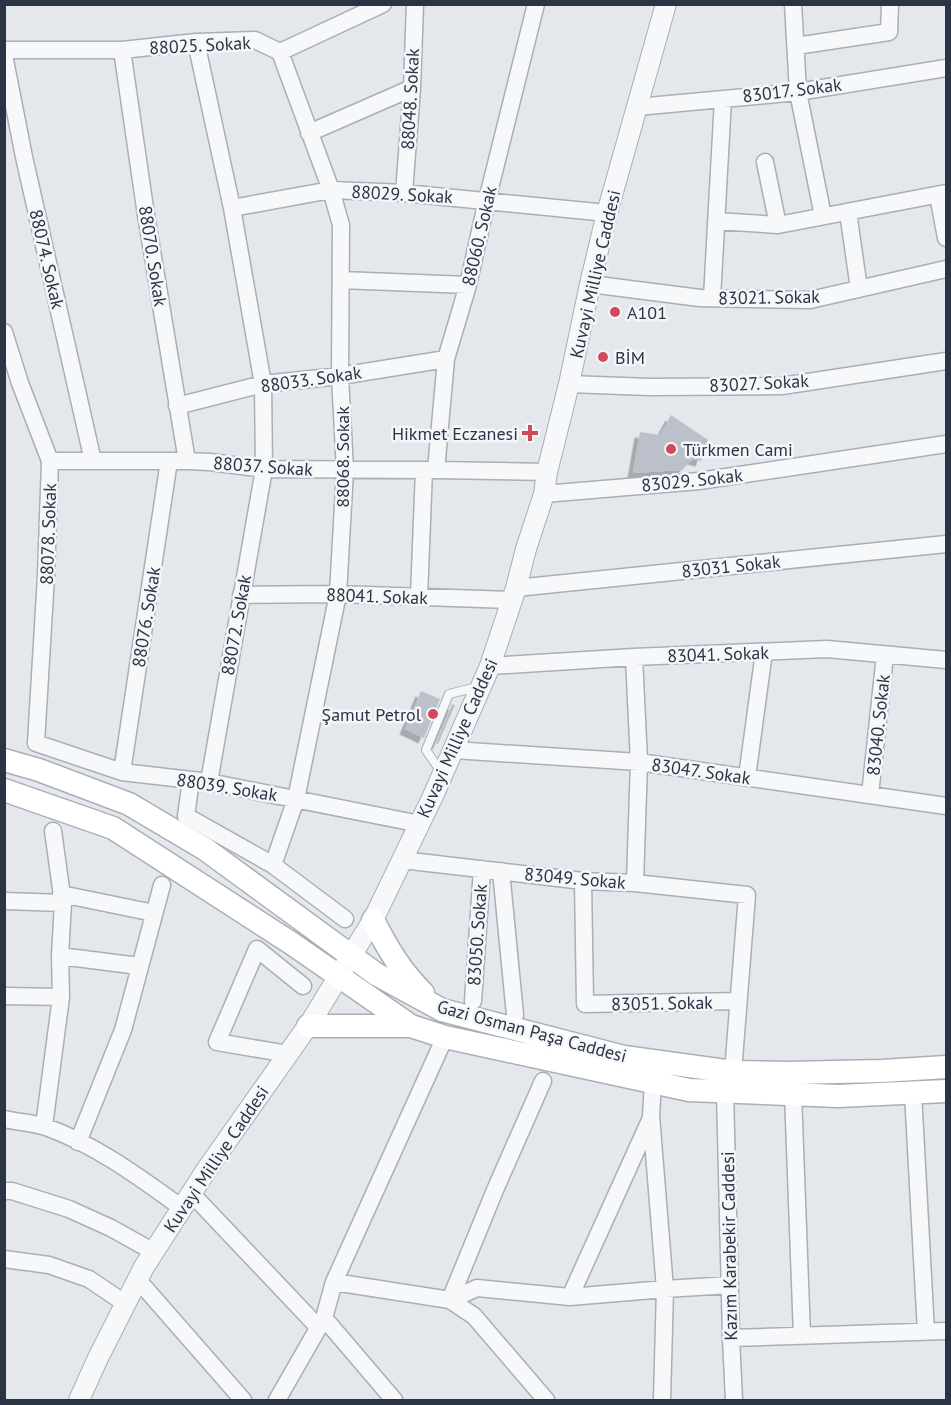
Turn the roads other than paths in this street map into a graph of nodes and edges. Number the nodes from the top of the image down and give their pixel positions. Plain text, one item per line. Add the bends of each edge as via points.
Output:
1 (383, 4) edge
2 (415, 4) edge
3 (536, 4) edge
4 (666, 4) edge
5 (792, 4) edge
6 (890, 4) edge
7 (196, 42) junction
8 (796, 46) junction
9 (4, 50) edge
10 (123, 50) junction
11 (280, 52) junction
12 (4, 55) edge
13 (946, 68) edge
14 (412, 87) junction
15 (798, 92) junction
16 (723, 99) junction
17 (638, 107) junction
18 (309, 133) junction
19 (765, 162) dead end
20 (331, 190) junction
21 (404, 193) junction
22 (942, 194) edge
23 (487, 200) junction
24 (232, 208) junction
25 (848, 212) junction
26 (608, 213) junction
27 (823, 216) junction
28 (716, 222) junction
29 (778, 225) junction
30 (946, 238) edge
31 (946, 269) edge
32 (341, 280) junction
33 (590, 284) junction
34 (468, 285) junction
35 (859, 289) junction
36 (712, 298) junction
37 (4, 332) edge
38 (446, 359) junction
39 (946, 361) edge
40 (340, 376) junction
41 (263, 384) junction
42 (569, 384) junction
43 (177, 406) junction
44 (946, 444) edge
45 (50, 461) junction
46 (93, 461) junction
47 (169, 461) junction
48 (187, 461) junction
49 (264, 469) junction
50 (345, 470) junction
51 (430, 470) junction
52 (547, 472) junction
53 (544, 494) junction
54 (946, 544) edge
55 (338, 594) junction
56 (514, 594) junction
57 (241, 595) junction
58 (419, 597) junction
59 (764, 652) junction
60 (885, 655) junction
61 (634, 657) junction
62 (946, 660) edge
63 (490, 666) junction
64 (481, 687) junction
65 (36, 743) joint
66 (453, 750) junction
67 (4, 760) edge
68 (639, 762) junction
69 (123, 772) junction
70 (442, 775) junction
71 (747, 777) junction
72 (191, 780) junction
73 (209, 782) junction
74 (4, 790) edge
75 (870, 795) junction
76 (296, 799) junction
77 (946, 806) edge
78 (420, 824) junction
79 (53, 831) dead end
80 (402, 860) junction
81 (273, 865) junction
82 (482, 869) junction
83 (501, 871) junction
84 (583, 881) junction
85 (635, 883) junction
86 (162, 885) dead end
87 (747, 895) joint
88 (62, 898) junction
89 (4, 901) edge
90 (154, 913) junction
91 (345, 919) dead end
92 (373, 920) junction
93 (60, 956) junction
94 (352, 956) junction
95 (140, 966) junction
96 (339, 977) junction
97 (303, 986) dead end
98 (4, 996) edge
99 (61, 997) junction
100 (738, 1001) junction
101 (473, 1002) dead end
102 (442, 1010) junction
103 (515, 1015) dead end
104 (308, 1026) junction
105 (411, 1026) junction
106 (446, 1037) junction
107 (288, 1054) junction
108 (946, 1067) edge
109 (543, 1081) dead end
110 (729, 1081) junction
111 (653, 1082) junction
112 (946, 1091) edge
113 (913, 1093) junction
114 (793, 1094) junction
115 (651, 1116) junction
116 (4, 1119) edge
117 (44, 1126) junction
118 (78, 1142) junction
119 (4, 1191) edge
120 (186, 1200) junction
121 (154, 1252) junction
122 (4, 1259) edge
123 (138, 1280) junction
124 (334, 1282) junction
125 (730, 1286) junction
126 (665, 1289) junction
127 (570, 1298) junction
128 (450, 1300) junction
129 (126, 1304) junction
130 (321, 1323) junction
131 (946, 1331) edge
132 (926, 1332) junction
133 (802, 1336) junction
134 (731, 1338) junction
135 (80, 1400) edge
136 (243, 1401) edge
137 (277, 1401) edge
138 (394, 1401) edge
139 (546, 1401) edge
140 (662, 1401) edge
141 (734, 1401) edge

1 - 11 street
2 - 14 street, 88048. Sokak
3 - 23 street, 88060. Sokak
4 - 17 street, Kuvayi Milliye Caddesi
5 - 8 street
6 - 8 street via 889,32
7 - 10 street, 88025. Sokak
7 - 11 street, 88025. Sokak via 255,40
7 - 24 street
8 - 15 street
9 - 10 street, 88025. Sokak
10 - 43 street, 88070. Sokak
11 - 18 street, 88068. Sokak
12 - 46 street, 88074. Sokak
13 - 15 street, 83017. Sokak
14 - 18 street
14 - 21 street, 88048. Sokak
15 - 16 street, 83017. Sokak
15 - 27 street
16 - 17 street, 83017. Sokak
16 - 28 street
17 - 26 street, Kuvayi Milliye Caddesi
18 - 20 street, 88068. Sokak
19 - 29 street
20 - 21 street, 88029. Sokak
20 - 24 street, 88029. Sokak
20 - 32 street, 88068. Sokak via 341,225
21 - 23 street, 88029. Sokak
22 - 25 street
22 - 30 street
23 - 26 street, 88029. Sokak
23 - 34 street, 88060. Sokak
24 - 41 street
25 - 27 street
25 - 35 street
26 - 33 street, Kuvayi Milliye Caddesi
27 - 29 street
28 - 29 street
28 - 36 street
31 - 35 street, 83021. Sokak
32 - 34 street
32 - 40 street, 88068. Sokak
33 - 36 street, 83021. Sokak
33 - 42 street, Kuvayi Milliye Caddesi
34 - 38 street, 88060. Sokak
35 - 36 street, 83021. Sokak via 810,300
37 - 45 street, 88078. Sokak
38 - 40 street, 88033. Sokak
38 - 51 street, 88060. Sokak
39 - 42 street, 83027. Sokak via 782,386
40 - 41 street, 88033. Sokak
40 - 50 street, 88068. Sokak
41 - 43 street, 88033. Sokak
41 - 49 street
42 - 52 street, Kuvayi Milliye Caddesi
43 - 48 street, 88070. Sokak
44 - 53 street, 83029. Sokak via 699,481
45 - 46 street, 88037. Sokak
45 - 65 street, 88078. Sokak
46 - 47 street, 88037. Sokak
47 - 48 street, 88037. Sokak
47 - 69 street, 88076. Sokak
48 - 49 street, 88037. Sokak
49 - 50 street, 88037. Sokak
49 - 57 street, 88072. Sokak
50 - 51 street, 88037. Sokak
50 - 55 street, 88068. Sokak
51 - 52 street, 88037. Sokak
51 - 58 street, 88060. Sokak
52 - 53 street, Kuvayi Milliye Caddesi
53 - 56 street, Kuvayi Milliye Caddesi
54 - 56 street, 83031 Sokak
55 - 57 street, 88041. Sokak
55 - 58 street, 88041. Sokak
55 - 76 street, 88068. Sokak
56 - 58 street, 88041. Sokak
56 - 63 street, Kuvayi Milliye Caddesi
57 - 73 street, 88072. Sokak
59 - 60 street, 83041. Sokak via 827,649
59 - 61 street, 83041. Sokak
59 - 71 street
60 - 62 street, 83041. Sokak
60 - 75 street, 83040. Sokak
61 - 63 street, 83041. Sokak
61 - 68 street
63 - 64 street, Kuvayi Milliye Caddesi
64 - 66 street, Kuvayi Milliye Caddesi
64 - 70 lane via 449,694 426,750
65 - 69 street, 88039. Sokak
66 - 68 street, 83047. Sokak
66 - 70 street, Kuvayi Milliye Caddesi
67 - 94 main road, Gazi Osman Paşa Caddesi via 129,804 205,849
68 - 71 street, 83047. Sokak
68 - 85 street
69 - 72 street, 88039. Sokak
70 - 78 street, Kuvayi Milliye Caddesi
71 - 75 street, 83047. Sokak
72 - 73 street, 88039. Sokak
72 - 81 street via 186,816
73 - 76 street, 88039. Sokak
74 - 96 main road, Gazi Osman Paşa Caddesi via 113,828
75 - 77 street, 83047. Sokak
76 - 78 street, 88039. Sokak
76 - 81 street, 88068. Sokak
78 - 80 street, Kuvayi Milliye Caddesi
79 - 88 street
80 - 82 street, 83049. Sokak
80 - 92 street, Kuvayi Milliye Caddesi
81 - 91 street
82 - 83 street, 83049. Sokak
82 - 101 street, 83050. Sokak
83 - 84 street, 83049. Sokak
83 - 103 street
84 - 85 street, 83049. Sokak
84 - 100 street, 83051. Sokak via 585,1004
85 - 87 street, 83049. Sokak
86 - 90 street
87 - 100 street, Kazım Karabekir Caddesi
88 - 89 street
88 - 90 street
88 - 93 street
90 - 95 street
92 - 94 street, Kuvayi Milliye Caddesi
92 - 102 main road via 408,978
93 - 95 street
93 - 99 street
94 - 96 street, Kuvayi Milliye Caddesi
94 - 102 main road, Gazi Osman Paşa Caddesi via 376,974
95 - 118 street via 123,1030
96 - 104 street, Kuvayi Milliye Caddesi
96 - 105 main road, Gazi Osman Paşa Caddesi
97 - 107 street via 257,949 217,1042
98 - 99 street
99 - 117 street
100 - 110 street, Kazım Karabekir Caddesi
102 - 110 main road, Gazi Osman Paşa Caddesi
104 - 105 main road
104 - 107 street, Kuvayi Milliye Caddesi
105 - 106 main road, Gazi Osman Paşa Caddesi
106 - 111 main road, Gazi Osman Paşa Caddesi
106 - 124 street
107 - 120 street, Kuvayi Milliye Caddesi
108 - 110 main road, Gazi Osman Paşa Caddesi via 788,1073
109 - 128 street
110 - 111 main road, Gazi Osman Paşa Caddesi via 689,1090
110 - 114 main road, Gazi Osman Paşa Caddesi
110 - 125 street, Kazım Karabekir Caddesi
111 - 115 street
112 - 113 main road, Gazi Osman Paşa Caddesi
113 - 114 main road, Gazi Osman Paşa Caddesi
113 - 132 street
114 - 133 street
115 - 126 street
115 - 127 street
116 - 117 street
117 - 118 street
118 - 120 street
119 - 121 street via 69,1209
120 - 121 street, Kuvayi Milliye Caddesi
120 - 130 street
121 - 123 street, Kuvayi Milliye Caddesi
122 - 129 street via 49,1264 89,1279
123 - 129 street, Kuvayi Milliye Caddesi
123 - 136 street
124 - 128 street
124 - 130 street
125 - 126 street
125 - 134 street, Kazım Karabekir Caddesi
126 - 127 street
126 - 140 street
127 - 128 street via 477,1288
128 - 139 street via 474,1316
129 - 135 street, Kuvayi Milliye Caddesi
130 - 137 street
130 - 138 street
131 - 132 street
132 - 133 street
133 - 134 street
134 - 141 street, Kazım Karabekir Caddesi

